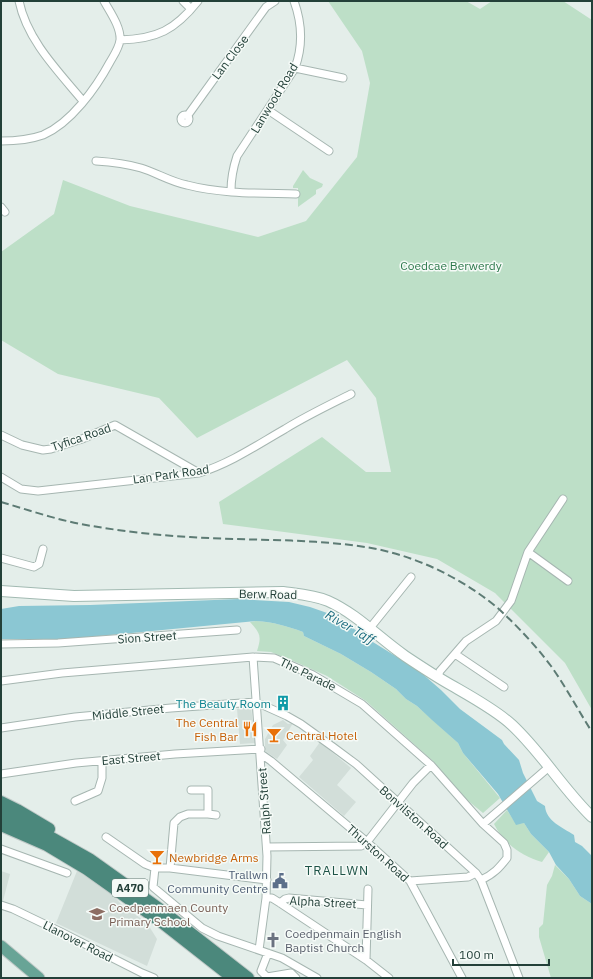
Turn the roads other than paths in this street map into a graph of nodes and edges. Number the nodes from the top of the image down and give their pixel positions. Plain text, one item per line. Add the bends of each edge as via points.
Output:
1 (19, 1) edge
2 (104, 1) edge
3 (183, 1) edge
4 (198, 1) edge
5 (274, 1) edge
6 (294, 1) edge
7 (191, 9) junction
8 (120, 40) junction
9 (295, 68) junction
10 (343, 78) dead end
11 (83, 101) junction
12 (268, 110) junction
13 (188, 115) dead end
14 (1, 142) edge
15 (329, 150) dead end
16 (96, 161) dead end
17 (231, 191) junction
18 (296, 194) dead end
19 (351, 394) dead end
20 (1, 435) edge
21 (199, 473) junction
22 (1, 477) edge
23 (563, 498) dead end
24 (43, 549) dead end
25 (528, 552) junction
26 (1, 558) edge
27 (411, 576) dead end
28 (568, 581) dead end
29 (1, 591) edge
30 (370, 628) junction
31 (237, 630) dead end
32 (1, 644) edge
33 (455, 654) junction
34 (253, 657) junction
35 (438, 676) junction
36 (1, 681) edge
37 (504, 687) dead end
38 (256, 702) junction
39 (1, 728) edge
40 (261, 751) junction
41 (102, 761) junction
42 (431, 765) junction
43 (547, 769) junction
44 (1, 774) edge
45 (191, 790) dead end
46 (75, 801) dead end
47 (1, 802) edge
48 (399, 803) junction
49 (208, 814) junction
50 (1, 815) edge
51 (216, 815) dead end
52 (592, 817) edge
53 (483, 824) junction
54 (1, 825) edge
55 (1, 834) edge
56 (106, 837) dead end
57 (367, 842) junction
58 (47, 845) junction
59 (267, 847) junction
60 (1, 849) edge
61 (89, 859) junction
62 (170, 868) junction
63 (155, 871) junction
64 (67, 873) dead end
65 (476, 873) junction
66 (267, 880) junction
67 (481, 880) junction
68 (410, 881) junction
69 (368, 889) dead end
70 (266, 898) junction
71 (280, 904) junction
72 (1, 905) edge
73 (367, 905) junction
74 (1, 946) edge
75 (259, 950) junction
76 (268, 953) junction
77 (366, 960) junction
78 (39, 978) edge
79 (154, 978) edge
80 (233, 978) edge
81 (248, 978) edge
82 (296, 978) edge
83 (317, 978) edge
84 (389, 978) edge
85 (462, 978) edge
86 (519, 978) edge

1 - 11 street via 27,25 44,54
2 - 8 street via 116,24
3 - 7 street
4 - 7 street
5 - 13 street, Lan Close via 266,7
6 - 9 street, Lanwood Road via 299,16 301,40
7 - 8 street via 171,28 160,34 148,38
8 - 11 street via 103,75
9 - 10 street
9 - 12 street, Lanwood Road
11 - 14 street via 63,122 44,134 21,141
12 - 15 street
12 - 17 street, Lanwood Road via 237,156
16 - 17 street via 141,168 199,188
17 - 18 street
19 - 21 street, Lan Park Road via 218,467
20 - 21 street, Tyfica Road via 40,450 82,439 115,425
21 - 22 street, Lan Park Road via 38,491 21,489
23 - 25 street
24 - 26 street via 39,564 34,567
25 - 28 street
25 - 33 street via 511,601 496,621 466,640
27 - 30 street
29 - 30 main road, Berw Road via 74,596 283,592 307,595 328,602
30 - 35 main road, Berw Road via 404,655
31 - 32 street, Sion Street via 58,643
33 - 35 street
33 - 37 street
34 - 36 street, The Parade via 62,673
34 - 38 street, Ralph Street
34 - 42 street, The Parade via 274,658 314,675 352,697
35 - 43 main road, Berw Road via 511,724 526,739
38 - 39 street, Middle Street via 171,708
38 - 40 street, Ralph Street
38 - 48 street, Bonvilston Road via 287,716 315,733 356,764
40 - 41 street, East Street
40 - 57 street, Thurston Road
40 - 59 street, Ralph Street
41 - 44 street, East Street
41 - 46 street via 102,778 98,791
42 - 48 street
42 - 53 street, The Parade
43 - 52 main road, Berw Road
43 - 53 street
45 - 49 street via 208,790
47 - 61 highway via 75,843
48 - 57 street
48 - 65 street, Bonvilston Road
49 - 51 street
49 - 62 street via 188,814 174,823
50 - 61 highway, A470 via 48,836
53 - 67 street, The Parade via 504,843 507,858 495,873
54 - 58 highway, A470
55 - 58 highway via 26,843
56 - 63 street
57 - 59 street via 361,846
57 - 68 street, Thurston Road
58 - 80 highway, A470 via 113,887
59 - 66 street, Ralph Street
60 - 64 street
61 - 81 highway, A470 via 162,911
62 - 63 street
62 - 66 street
63 - 75 street via 153,887 202,928
65 - 67 street, Bonvilston Road
65 - 68 street via 468,877
66 - 70 street, Ralph Street
67 - 86 street, Bonvilston Road
68 - 85 street, Thurston Road
69 - 73 street, Alpha Street
70 - 71 street via 272,898
70 - 75 street, Ralph Street
71 - 73 street, Alpha Street via 289,898
71 - 77 street
72 - 79 street, Llanover Road
73 - 77 street, Alpha Street
74 - 78 main road
75 - 76 street
76 - 82 street via 261,971 267,977 291,973
76 - 83 street
77 - 84 street

